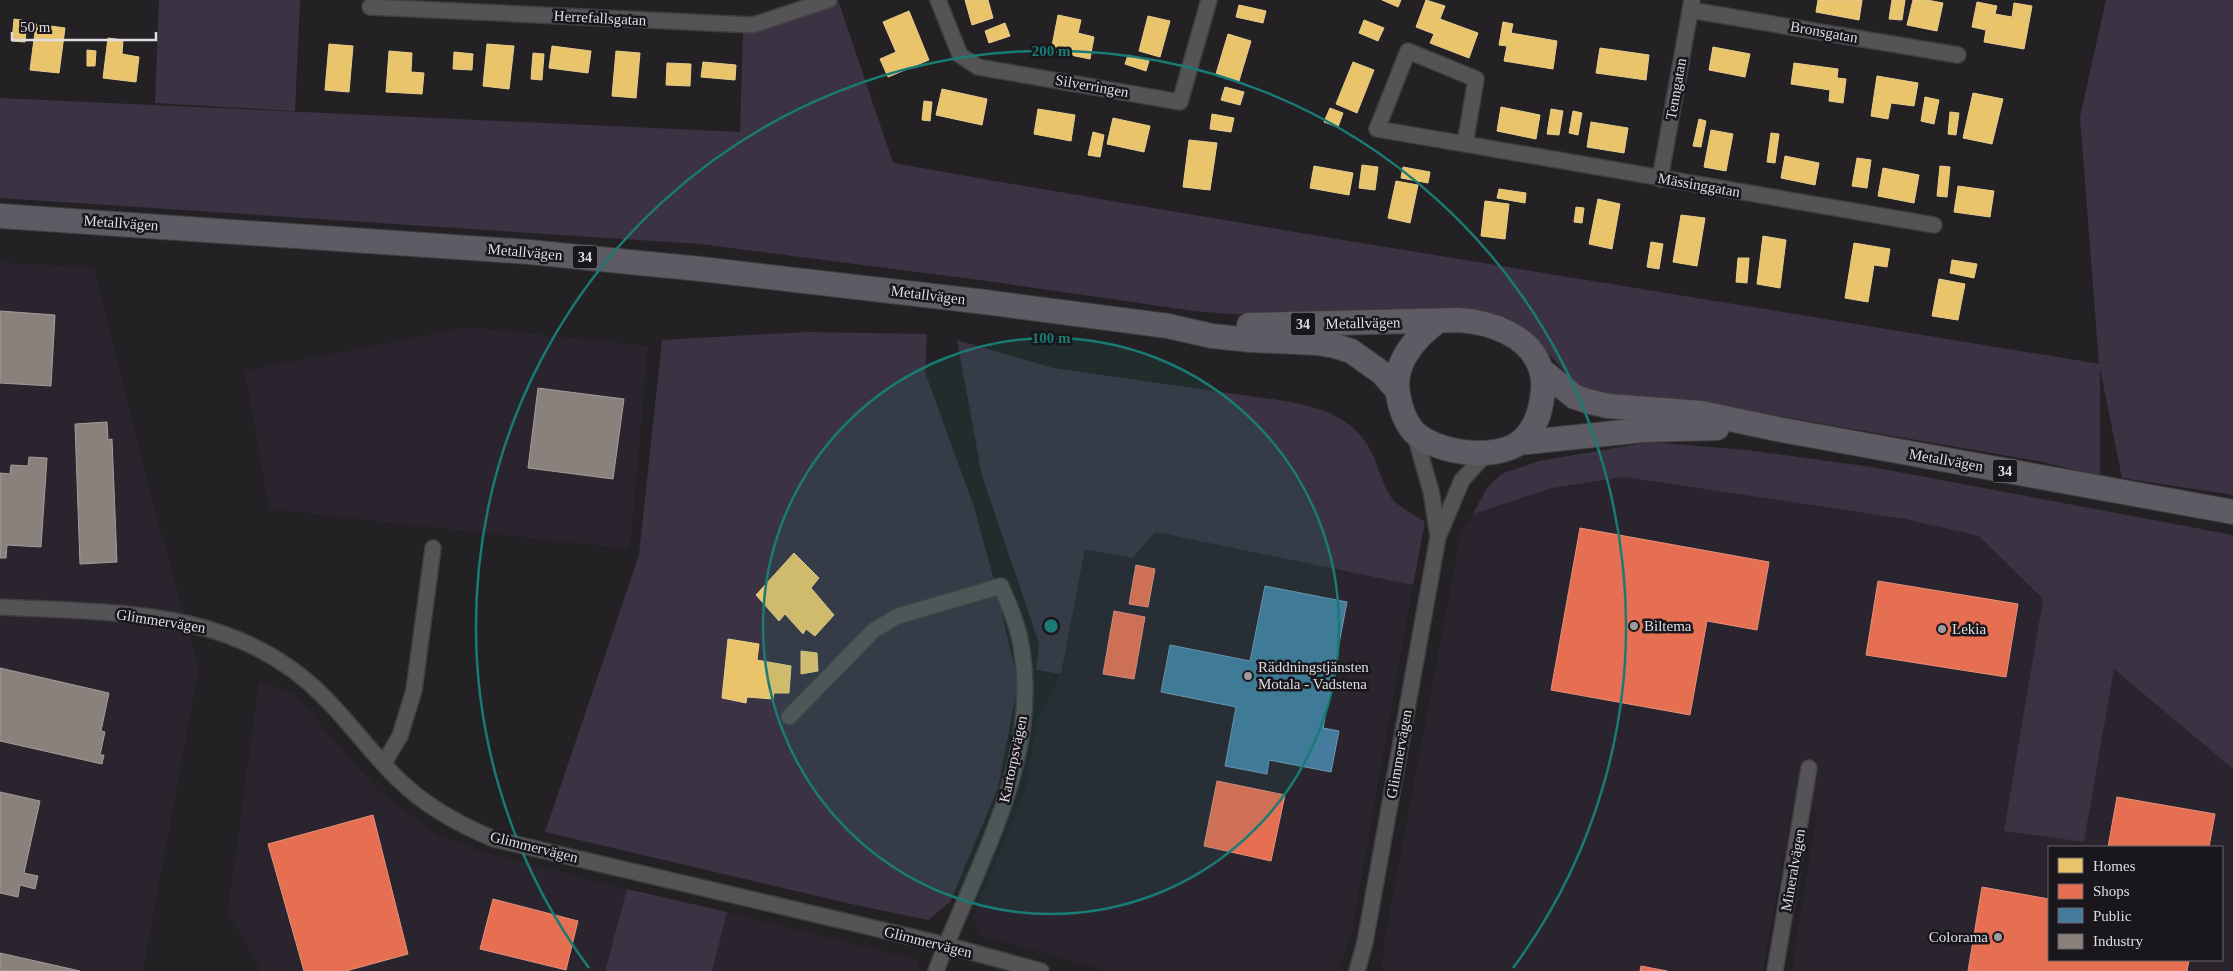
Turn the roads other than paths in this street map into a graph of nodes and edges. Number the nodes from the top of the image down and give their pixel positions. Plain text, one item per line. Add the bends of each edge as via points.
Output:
1 (938, 0) edge
2 (1209, 0) edge
3 (826, 1) edge
4 (1691, 5) edge
5 (370, 7) dead end
6 (1958, 55) dead end
7 (1465, 144) junction
8 (1660, 179) junction
9 (0, 216) edge
10 (1934, 225) dead end
11 (1438, 321) junction
12 (1168, 326) junction
13 (1541, 370) junction
14 (1397, 390) junction
15 (1776, 429) junction
16 (1414, 432) junction
17 (1519, 443) junction
18 (1487, 453) junction
19 (2233, 512) edge
20 (1438, 537) junction
21 (433, 548) dead end
22 (0, 607) edge
23 (789, 717) dead end
24 (384, 763) junction
25 (1809, 768) dead end
26 (946, 945) junction
27 (1358, 970) edge
28 (936, 971) edge
29 (1041, 971) edge
30 (1776, 971) edge

1 - 2 street, Silverringen via 960,55 978,66 1180,102
3 - 5 street, Herrefallsgatan via 753,25
4 - 6 street, Bronsgatan
4 - 8 street, Tenngatan
7 - 7 street, Mässinggatan via 1377,129 1408,52 1476,79
7 - 8 street, Mässinggatan
8 - 10 street, Mässinggatan
9 - 12 main road, Metallvägen / 34 via 538,252 730,272
11 - 12 main road, Metallvägen / 34
11 - 13 main road, 34 via 1476,321 1510,333 1527,349
11 - 14 main road, 34 via 1425,330 1409,350 1399,369
12 - 14 main road, Metallvägen / 34 via 1212,336 1335,346 1368,362
13 - 15 main road, Metallvägen / 34 via 1575,397 1587,401 1608,406 1701,413
13 - 17 main road via 1543,384 1536,422
14 - 16 main road, 34 via 1404,414
15 - 17 main road, Metallvägen / 34 via 1644,430
15 - 19 main road, Metallvägen / 34
16 - 18 main road, 34 via 1457,451
16 - 20 street, Glimmervägen via 1431,491
17 - 18 main road, 34
18 - 20 street, Glimmervägen via 1462,480
20 - 27 street, Glimmervägen
21 - 24 street via 414,690 400,736
22 - 24 street, Glimmervägen via 149,616 211,628 241,640 298,674 324,697
23 - 26 street, Kartorpsvägen via 874,630 898,616 1001,586 1022,648 1025,692 1020,740 1005,801
24 - 26 street, Glimmervägen via 398,779 432,806 494,839
25 - 30 street, Mineralvägen
26 - 28 street, Kartorpsvägen
26 - 29 street, Glimmervägen

